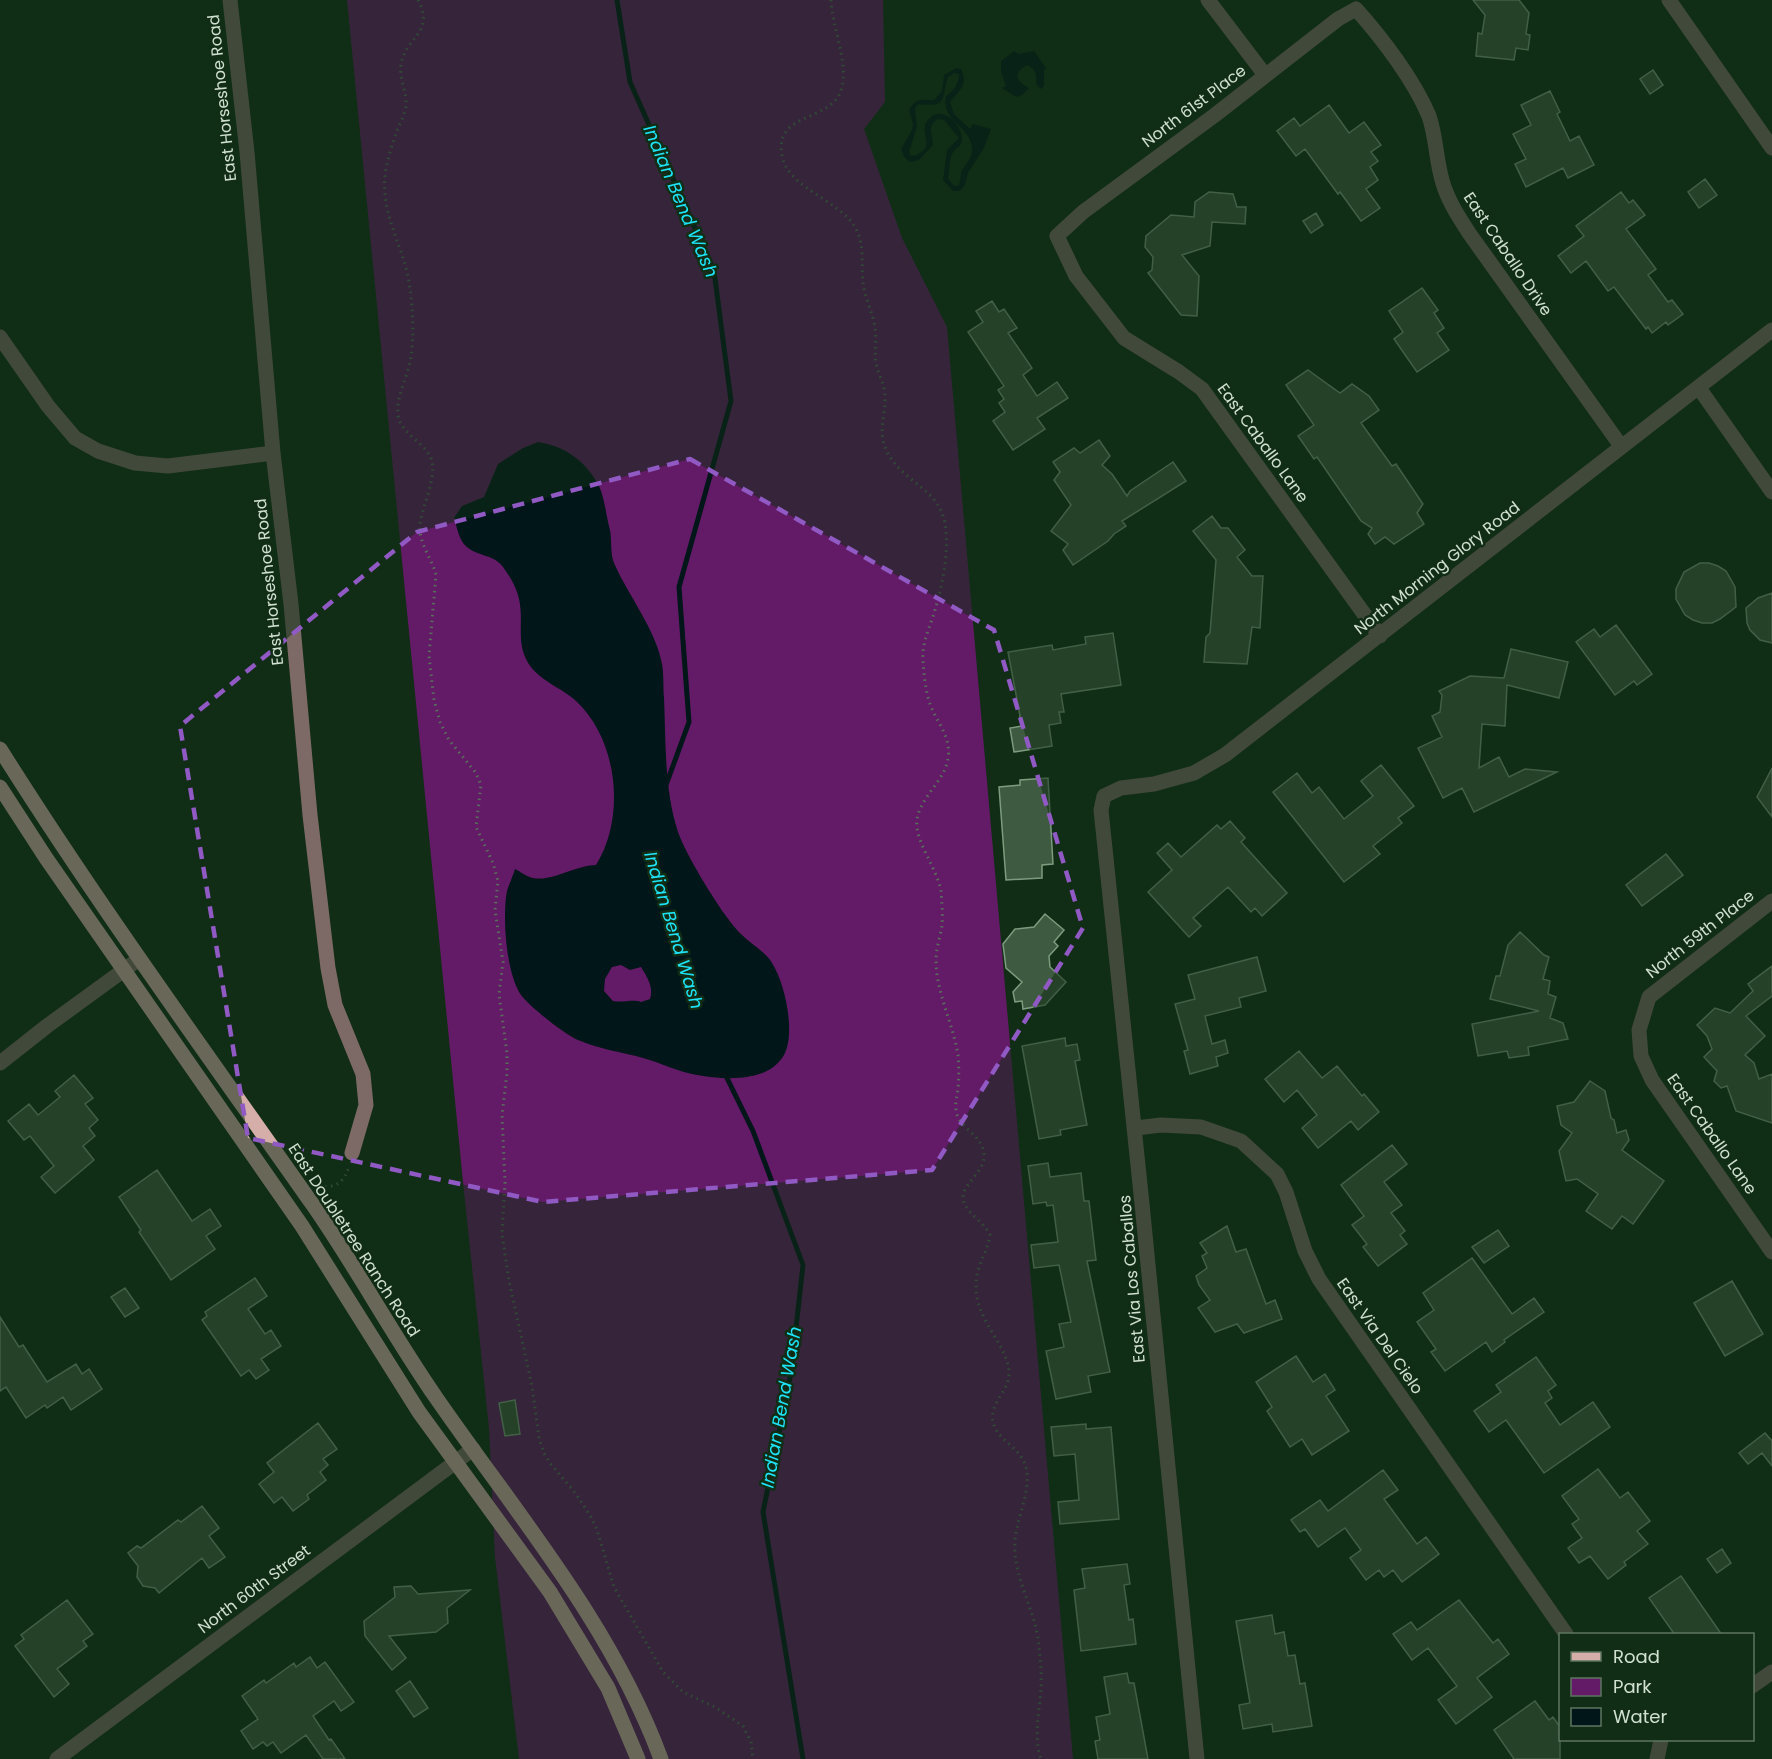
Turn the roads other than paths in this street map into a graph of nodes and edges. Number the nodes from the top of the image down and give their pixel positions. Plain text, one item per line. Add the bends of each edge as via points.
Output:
1 (230, 0) edge
2 (1208, 0) edge
3 (1669, 0) edge
4 (1356, 9) joint
5 (1265, 75) junction
6 (1772, 148) edge
7 (1057, 236) joint
8 (1772, 330) edge
9 (0, 337) edge
10 (1699, 388) junction
11 (1621, 446) junction
12 (273, 453) junction
13 (1772, 492) edge
14 (1380, 636) junction
15 (0, 749) edge
16 (0, 787) edge
17 (1104, 796) joint
18 (54, 836) junction
19 (38, 847) junction
20 (1772, 901) edge
21 (139, 959) junction
22 (124, 970) junction
23 (1639, 1030) joint
24 (0, 1064) edge
25 (1136, 1128) junction
26 (352, 1153) road end
27 (313, 1205) junction
28 (296, 1217) junction
29 (1772, 1252) edge
30 (473, 1449) junction
31 (455, 1462) junction
32 (1565, 1633) edge
33 (1772, 1672) edge
34 (1754, 1685) edge
35 (1661, 1741) edge
36 (57, 1759) edge
37 (638, 1759) edge
38 (660, 1759) edge
39 (1197, 1759) edge
40 (1657, 1759) edge

1 - 12 street, East Horseshoe Road
2 - 5 street
3 - 6 street
4 - 5 street, North 61st Place
4 - 11 street, East Caballo Drive via 1377,32 1419,95 1430,118 1450,202
5 - 7 street, North 61st Place via 1083,212
7 - 14 street, East Caballo Lane via 1076,276 1124,338 1202,389
8 - 10 street, North Morning Glory Road
9 - 12 street via 75,438 98,451 135,463 168,466
10 - 11 street, North Morning Glory Road
10 - 13 street
11 - 14 street, North Morning Glory Road
12 - 26 street, East Horseshoe Road via 328,968 335,1005 363,1074 366,1105
14 - 17 street, North Morning Glory Road via 1225,755 1194,773 1121,788
15 - 18 main road, East Doubletree Ranch Road
16 - 19 main road
17 - 25 street, East Via Los Caballos via 1101,810
18 - 19 main road
18 - 21 main road, East Doubletree Ranch Road
19 - 22 main road
20 - 23 street, North 59th Place via 1649,997
21 - 22 street
21 - 27 main road, East Doubletree Ranch Road
22 - 24 street
22 - 28 main road
23 - 29 street, East Caballo Lane via 1641,1056 1652,1080
25 - 32 street, East Via Del Cielo via 1201,1126 1241,1141 1277,1174 1318,1279
25 - 39 street, East Via Los Caballos
27 - 28 main road
27 - 30 main road, East Doubletree Ranch Road via 402,1347
28 - 31 main road
30 - 31 street, North 60th Street
30 - 38 main road, East Doubletree Ranch Road via 568,1581 608,1645
31 - 36 street, North 60th Street
31 - 37 main road via 550,1592 591,1658
33 - 34 street
35 - 40 street

